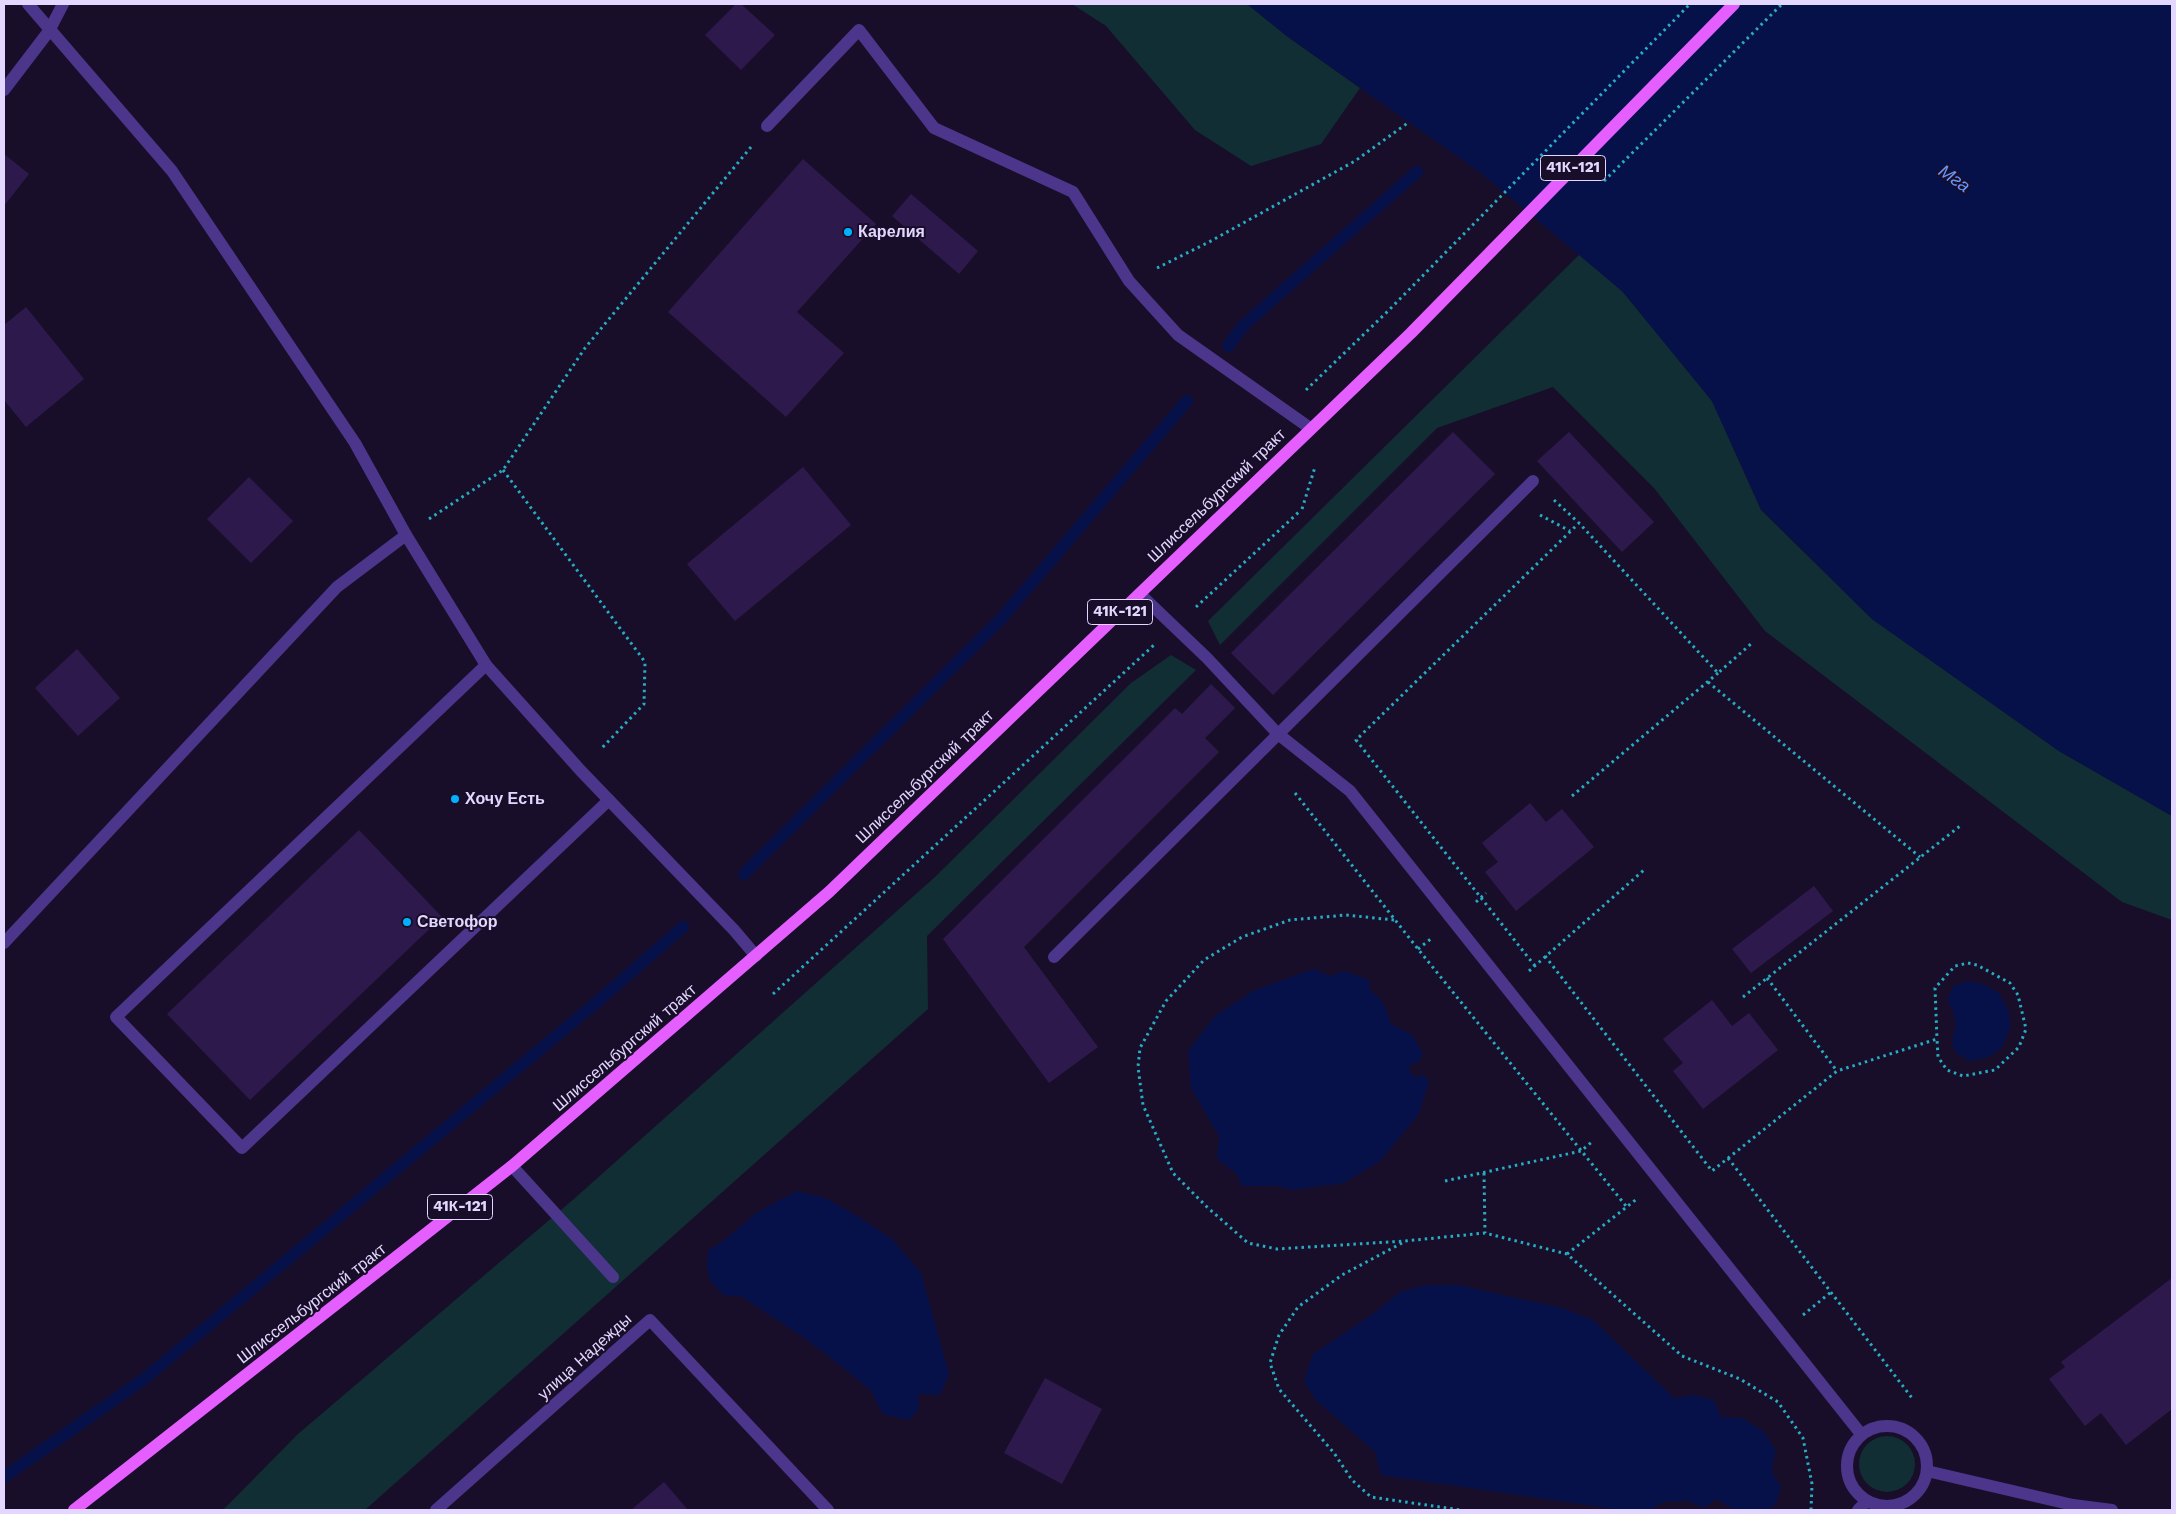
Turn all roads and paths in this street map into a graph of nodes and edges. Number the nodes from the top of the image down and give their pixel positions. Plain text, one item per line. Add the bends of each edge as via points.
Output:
1 (28, 4) edge
2 (63, 4) edge
3 (1690, 4) edge
4 (1734, 4) edge
5 (1782, 4) edge
6 (50, 31) junction
7 (4, 90) edge
8 (1409, 122) dead end
9 (768, 126) joint
10 (1598, 187) dead end
11 (1129, 281) junction
12 (1285, 410) junction
13 (1310, 428) junction
14 (503, 470) junction
15 (1533, 481) joint
16 (1300, 511) dead end
17 (1579, 523) junction
18 (406, 535) junction
19 (1140, 594) junction
20 (1174, 626) junction
21 (1752, 643) dead end
22 (486, 665) junction
23 (1718, 673) junction
24 (1708, 682) junction
25 (1278, 734) junction
26 (581, 771) junction
27 (1295, 793) dead end
28 (1572, 796) dead end
29 (608, 800) junction
30 (1960, 826) dead end
31 (1920, 857) junction
32 (1644, 870) dead end
33 (1394, 920) junction
34 (4, 943) edge
35 (756, 956) junction
36 (1545, 956) junction
37 (1054, 957) dead end
38 (1535, 966) junction
39 (1767, 978) junction
40 (1508, 991) junction
41 (773, 994) dead end
42 (1743, 997) dead end
43 (1937, 1039) junction
44 (1837, 1071) junction
45 (1614, 1123) junction
46 (1581, 1151) junction
47 (1728, 1158) junction
48 (512, 1166) junction
49 (1484, 1173) junction
50 (1445, 1181) dead end
51 (1660, 1181) junction
52 (1626, 1206) junction
53 (1485, 1233) junction
54 (1405, 1241) junction
55 (1567, 1254) junction
56 (613, 1277) dead end
57 (1831, 1292) junction
58 (1781, 1333) junction
59 (1912, 1398) dead end
60 (1861, 1434) junction
61 (1927, 1471) junction
62 (1863, 1506) edge
63 (76, 1509) edge
64 (436, 1510) edge
65 (828, 1510) edge
66 (1461, 1510) edge
67 (1810, 1510) edge
68 (2112, 1510) edge

1 - 6 street
2 - 6 street
3 - 12 path via 1390,309
4 - 13 main road, Шлиссельбургский тракт / 41К-121 via 1411,333
5 - 10 path
6 - 7 street
6 - 18 street via 172,171 355,443
8 - 11 path via 1355,161 1209,242
9 - 11 street via 859,30 934,128 1073,192
9 - 14 path via 585,348
11 - 12 street via 1178,335
12 - 13 street
13 - 19 main road, Шлиссельбургский тракт / 41К-121
14 - 18 path
14 - 26 path via 645,662 644,704
15 - 17 path
15 - 25 street
16 - 20 path
17 - 23 path
17 - 38 path via 1356,740
18 - 22 street
18 - 34 street via 337,586
19 - 20 street
19 - 35 main road, Шлиссельбургский тракт / 41К-121 via 829,892
20 - 25 street
20 - 41 path
21 - 23 path
22 - 26 street
22 - 29 street via 116,1017 242,1148
23 - 24 path
24 - 28 path
24 - 31 path
25 - 37 street
25 - 40 street via 1350,792
26 - 29 street
27 - 33 path
29 - 35 street
30 - 31 path
31 - 39 path
32 - 36 path
33 - 46 path
33 - 54 path via 1346,915 1290,920 1242,936 1204,960 1166,1001 1140,1048 1138,1067 1143,1105 1173,1173 1248,1242 1276,1249
35 - 48 main road, Шлиссельбургский тракт / 41К-121
36 - 38 path
36 - 47 path via 1712,1171
38 - 40 path
39 - 42 path
39 - 44 path
40 - 45 street
43 - 43 path via 1938,1057 1947,1070 1963,1076 1995,1070 2019,1046 2026,1029 2018,995 2010,983 1978,965 1955,966 1935,988
43 - 44 path
44 - 47 path
45 - 46 path
45 - 51 street
46 - 49 path
46 - 52 path
47 - 57 path
48 - 56 street
48 - 63 main road, Шлиссельбургский тракт / 41К-121
49 - 50 path
49 - 53 path
51 - 52 path
51 - 58 street
52 - 55 path
53 - 54 path
53 - 55 path
54 - 66 path via 1342,1275 1298,1307 1279,1335 1270,1363 1279,1389 1334,1453 1352,1480 1371,1497
55 - 67 path via 1682,1356 1740,1379 1778,1402 1803,1438 1812,1484
57 - 58 path
57 - 59 path
58 - 60 street
60 - 61 street via 1891,1426 1906,1431 1919,1441 1926,1455
60 - 62 street via 1847,1462 1848,1477
61 - 62 street via 1922,1486 1912,1498 1898,1505
61 - 68 street via 2073,1505
64 - 65 street, улица Надежды via 650,1320

